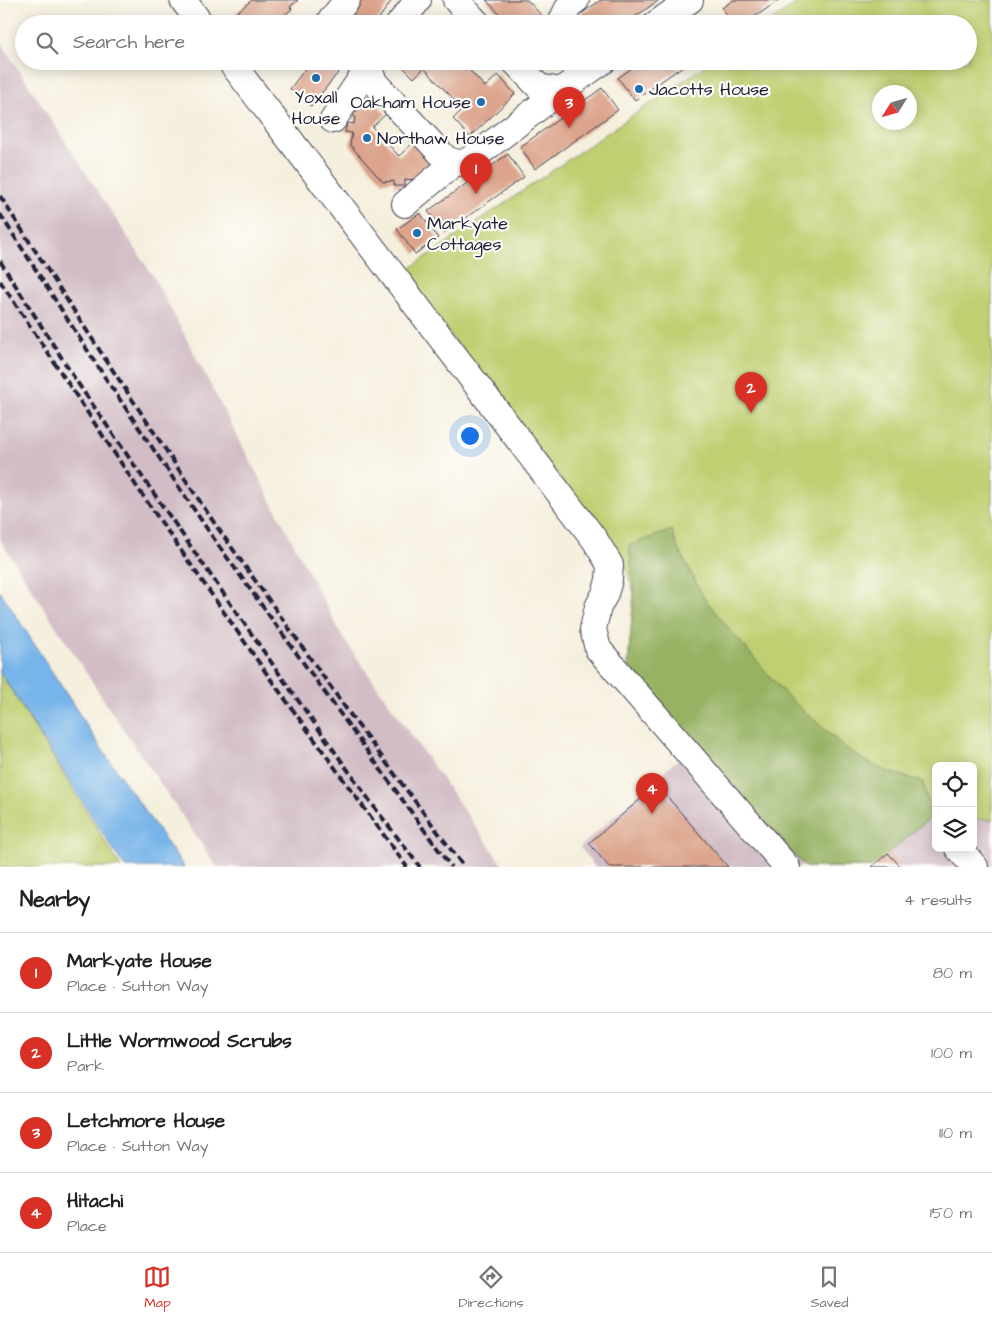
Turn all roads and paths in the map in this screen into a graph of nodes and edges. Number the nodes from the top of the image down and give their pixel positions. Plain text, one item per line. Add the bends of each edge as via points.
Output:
1 (183, 0) edge
2 (348, 0) edge
3 (418, 0) edge
4 (456, 0) edge
5 (576, 0) edge
6 (690, 0) edge
7 (195, 15) edge
8 (336, 15) edge
9 (406, 15) edge
10 (470, 15) edge
11 (564, 15) edge
12 (669, 15) edge
13 (237, 70) edge
14 (369, 70) edge
15 (372, 70) edge
16 (523, 70) edge
17 (586, 70) edge
18 (560, 91) junction
19 (333, 120) dead end
20 (454, 163) junction
21 (405, 204) dead end
22 (962, 852) edge
23 (787, 867) edge
24 (975, 867) edge

1 - 7 street
2 - 8 street
3 - 9 street
4 - 10 street
5 - 11 street
6 - 12 street
13 - 23 street via 595,540 610,565 607,587 593,629 598,650
14 - 19 street
15 - 20 street via 375,83 446,160
16 - 18 street via 539,87
17 - 18 street
18 - 20 street via 464,164
20 - 21 street
22 - 24 street

